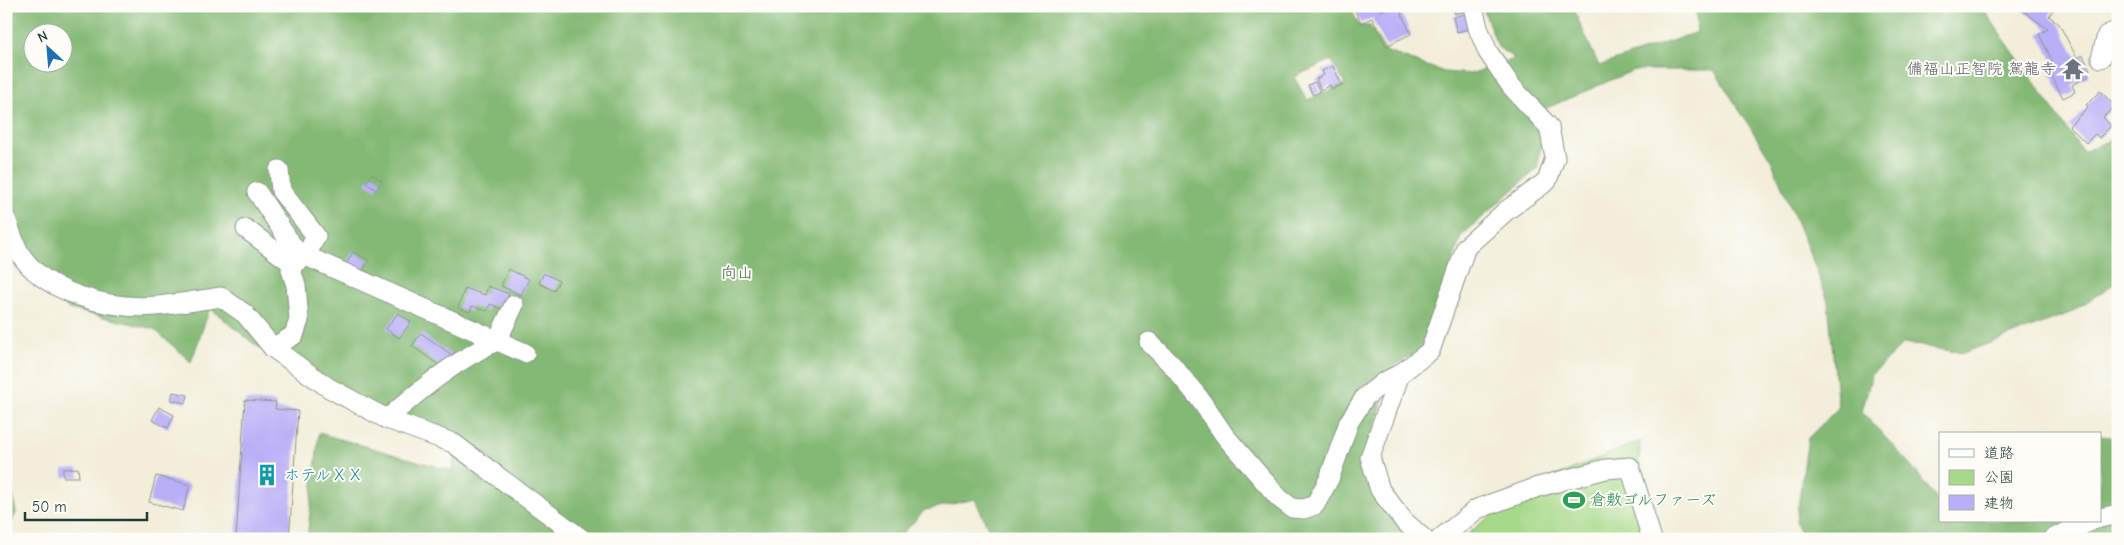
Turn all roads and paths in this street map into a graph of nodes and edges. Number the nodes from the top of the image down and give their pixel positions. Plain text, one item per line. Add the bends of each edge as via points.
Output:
1 (1473, 6) edge
2 (2118, 30) edge
3 (2101, 58) dead end
4 (279, 170) dead end
5 (258, 192) dead end
6 (6, 220) edge
7 (246, 229) dead end
8 (299, 260) junction
9 (514, 305) dead end
10 (497, 341) junction
11 (1149, 342) dead end
12 (272, 348) junction
13 (525, 354) dead end
14 (1400, 374) junction
15 (387, 419) junction
16 (2118, 514) edge
17 (2102, 518) edge
18 (2089, 522) edge
19 (582, 539) edge
20 (1424, 539) edge
21 (1440, 539) edge
22 (1652, 539) edge
23 (2052, 539) edge

1 - 14 street via 1488,52 1511,86 1548,127 1555,158 1546,180 1466,247 1430,352
2 - 3 street via 2107,35
4 - 8 street via 281,191 316,236
5 - 8 street
6 - 12 street via 20,253 34,269 71,294 100,302 155,306 222,297 245,314
7 - 8 street
8 - 10 street
8 - 12 street via 291,270 296,285 299,320 294,335
9 - 10 street
10 - 13 street
10 - 15 street via 474,351
11 - 14 street via 1199,398 1225,436 1279,498 1292,508 1304,509 1315,505 1329,479 1349,422 1365,397
12 - 15 street via 329,388
14 - 20 street via 1370,457 1380,490 1404,521
15 - 19 street via 453,443
16 - 17 street
18 - 23 street
21 - 22 street via 1477,509 1538,487 1606,469 1630,468

